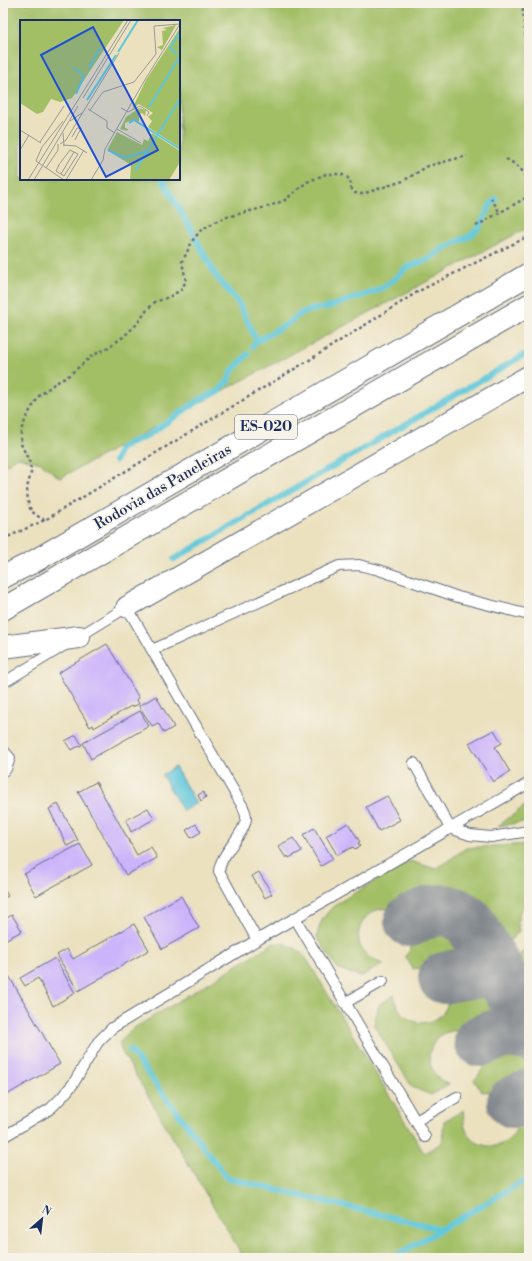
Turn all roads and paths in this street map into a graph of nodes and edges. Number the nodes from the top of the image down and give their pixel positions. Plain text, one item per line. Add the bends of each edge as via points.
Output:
1 (522, 3) edge
2 (526, 41) dead end
3 (467, 156) dead end
4 (506, 159) dead end
5 (529, 178) edge
6 (529, 196) edge
7 (493, 201) dead end
8 (500, 213) junction
9 (476, 226) dead end
10 (529, 236) edge
11 (529, 274) edge
12 (529, 305) edge
13 (529, 376) edge
14 (45, 520) junction
15 (3, 539) edge
16 (3, 577) edge
17 (127, 607) junction
18 (3, 609) edge
19 (529, 615) edge
20 (79, 637) junction
21 (3, 647) edge
22 (152, 650) junction
23 (3, 683) edge
24 (3, 750) edge
25 (414, 764) dead end
26 (3, 771) edge
27 (529, 782) edge
28 (450, 828) junction
29 (529, 831) edge
30 (295, 918) junction
31 (257, 940) junction
32 (383, 981) dead end
33 (345, 1002) junction
34 (457, 1097) dead end
35 (416, 1121) junction
36 (3, 1136) edge
37 (425, 1137) dead end

1 - 2 path
3 - 14 path via 428,166 403,181 362,194 355,193 348,178 341,174 326,174 307,182 284,200 227,217 201,230 182,262 186,281 181,290 155,302 123,337 92,356 39,396 28,414 21,430 21,444 30,463 31,473 27,488 28,502 31,511
4 - 5 path via 513,162
6 - 8 path
7 - 8 path
8 - 9 path
10 - 14 path via 419,291
11 - 16 main road, Rodovia das Paneleiras / ES-020
12 - 18 main road, Rodovia das Paneleiras / ES-020
13 - 17 street
14 - 15 path
17 - 20 lane
17 - 22 lane
19 - 22 lane via 458,597 379,570 359,565 339,566
20 - 21 main road
20 - 23 lane
22 - 31 lane via 243,807 246,817 244,826 220,863 219,871
24 - 26 lane via 10,758
25 - 28 lane
27 - 28 lane
28 - 29 lane via 470,835 491,837
28 - 30 lane
30 - 31 lane
30 - 33 lane
31 - 36 lane via 112,1028 98,1042 73,1084 50,1109
32 - 33 lane
33 - 35 lane
34 - 35 lane
35 - 37 lane

